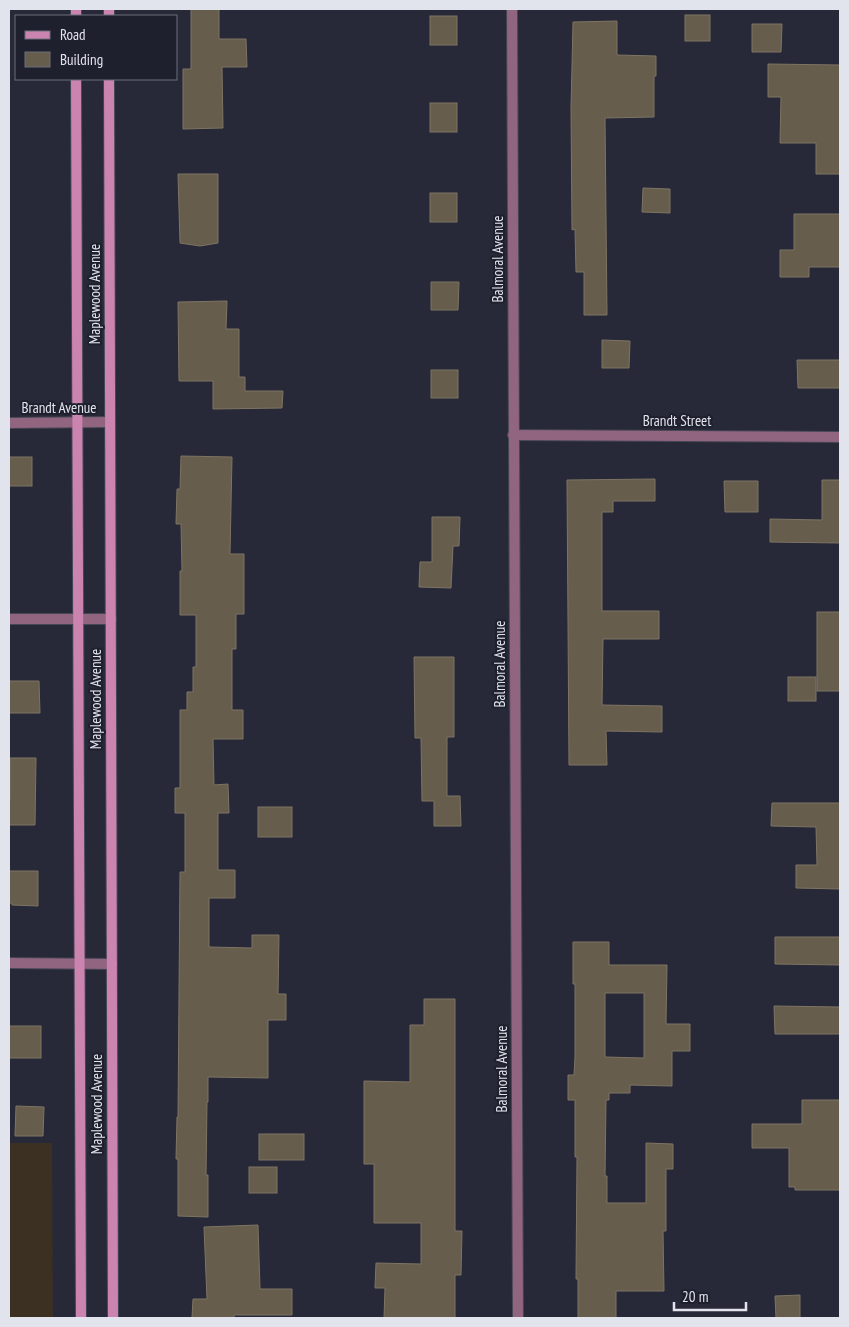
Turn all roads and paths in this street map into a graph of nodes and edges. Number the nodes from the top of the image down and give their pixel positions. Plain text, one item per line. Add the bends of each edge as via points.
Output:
1 (512, 9) edge
2 (76, 80) edge
3 (109, 80) edge
4 (77, 422) junction
5 (110, 422) junction
6 (9, 423) edge
7 (513, 435) junction
8 (840, 438) edge
9 (78, 618) junction
10 (9, 619) edge
11 (111, 619) junction
12 (9, 963) edge
13 (79, 964) junction
14 (112, 964) junction
15 (80, 1318) edge
16 (114, 1318) edge
17 (518, 1318) edge

1 - 7 street, Balmoral Avenue
2 - 4 street, Maplewood Avenue
3 - 5 street, Maplewood Avenue
4 - 5 street, Brandt Avenue
4 - 6 street, Brandt Avenue
4 - 9 street, Maplewood Avenue
5 - 11 street, Maplewood Avenue
7 - 8 street, Brandt Street
7 - 17 street, Balmoral Avenue
9 - 10 street
9 - 11 street
9 - 13 street, Maplewood Avenue
11 - 14 street, Maplewood Avenue
12 - 13 street
13 - 14 street
13 - 15 street, Maplewood Avenue
14 - 16 street, Maplewood Avenue

